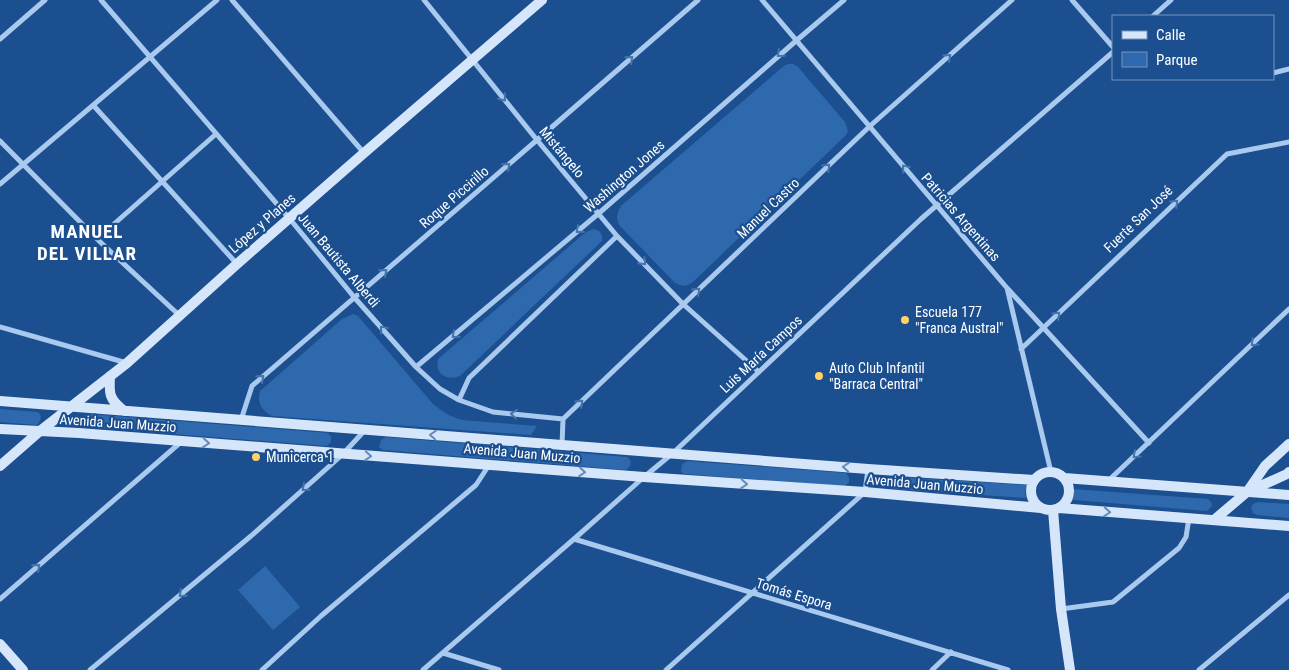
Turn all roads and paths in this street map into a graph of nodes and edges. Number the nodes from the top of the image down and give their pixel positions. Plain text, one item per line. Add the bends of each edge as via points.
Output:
1 (44, 0) edge
2 (101, 0) edge
3 (217, 0) edge
4 (232, 0) edge
5 (424, 0) edge
6 (542, 0) edge
7 (698, 0) edge
8 (762, 0) edge
9 (844, 0) edge
10 (1012, 0) edge
11 (1072, 0) edge
12 (1171, 0) edge
13 (1153, 15) edge
14 (0, 39) edge
15 (797, 40) junction
16 (1112, 46) edge
17 (1112, 53) edge
18 (149, 56) junction
19 (473, 60) junction
20 (1289, 69) edge
21 (1274, 73) edge
22 (93, 105) junction
23 (870, 126) junction
24 (216, 134) junction
25 (537, 140) junction
26 (0, 141) edge
27 (1289, 142) edge
28 (364, 153) junction
29 (23, 164) junction
30 (162, 182) junction
31 (0, 184) edge
32 (936, 205) junction
33 (598, 214) junction
34 (289, 218) junction
35 (618, 236) junction
36 (97, 239) junction
37 (237, 264) junction
38 (1007, 288) junction
39 (354, 297) junction
40 (684, 304) junction
41 (1289, 309) edge
42 (180, 316) junction
43 (0, 327) edge
44 (1044, 328) junction
45 (1021, 349) junction
46 (127, 363) junction
47 (416, 367) junction
48 (759, 372) junction
49 (110, 376) junction
50 (459, 400) junction
51 (0, 402) edge
52 (71, 407) junction
53 (124, 411) junction
54 (563, 419) junction
55 (240, 421) junction
56 (0, 428) edge
57 (365, 429) junction
58 (40, 431) junction
59 (182, 441) junction
60 (1149, 443) junction
61 (1289, 444) edge
62 (562, 445) junction
63 (673, 453) junction
64 (343, 454) junction
65 (489, 464) junction
66 (0, 466) edge
67 (868, 469) junction
68 (1050, 472) junction
69 (1289, 472) edge
70 (644, 477) junction
71 (1064, 478) junction
72 (1034, 480) junction
73 (1106, 482) junction
74 (865, 492) junction
75 (1247, 492) junction
76 (1289, 495) edge
77 (1041, 508) junction
78 (1056, 509) junction
79 (1189, 518) junction
80 (1214, 520) junction
81 (1289, 526) edge
82 (574, 539) junction
83 (751, 593) junction
84 (1289, 595) edge
85 (0, 599) edge
86 (1061, 609) junction
87 (0, 644) edge
88 (951, 652) junction
89 (443, 653) junction
90 (23, 670) edge
91 (90, 670) edge
92 (262, 670) edge
93 (423, 670) edge
94 (499, 670) edge
95 (666, 670) edge
96 (932, 670) edge
97 (1008, 670) edge
98 (1070, 670) edge
99 (1199, 670) edge

1 - 14 street
2 - 18 street, Juan Bautista Alberdi
3 - 18 street
4 - 28 street
5 - 19 street, Mistángelo
6 - 19 main road, López y Planes
25 -> 7 street, Roque Piccirillo
8 - 15 street, Patricias Argentinas
9 - 15 street, Washington Jones
23 -> 10 street, Manuel Castro
11 - 16 street
12 - 13 street
15 - 23 street, Patricias Argentinas
15 -> 33 street, Washington Jones
17 - 32 street, Luis María Campos
18 - 22 street
18 - 24 street, Juan Bautista Alberdi
19 -> 25 street, Mistángelo
19 - 28 main road, López y Planes
20 - 21 street
22 - 29 street
22 - 30 street
32 -> 23 street, Patricias Argentinas
40 -> 23 street, Manuel Castro
24 - 30 street
24 - 34 street, Juan Bautista Alberdi
25 - 33 street, Mistángelo
39 -> 25 street, Roque Piccirillo
26 - 29 street
44 -> 27 street, Fuerte San José via 1227,154
28 - 34 main road, López y Planes
29 - 31 street
29 - 36 street
30 - 36 street
30 - 37 street
32 - 38 street, Patricias Argentinas
32 - 48 street, Luis María Campos
33 - 35 street, Mistángelo
33 -> 47 street, Washington Jones
34 - 37 main road, López y Planes
34 - 39 street, Juan Bautista Alberdi
35 -> 40 street, Mistángelo
35 - 50 street via 469,378
36 - 42 street
37 - 42 main road, López y Planes
38 - 44 street, Patricias Argentinas
38 - 45 street
47 -> 39 street, Juan Bautista Alberdi
55 -> 39 street, Roque Piccirillo via 252,386
40 - 48 street, Mistángelo
54 -> 40 street, Manuel Castro
41 -> 60 street
42 - 46 main road, López y Planes
43 - 46 street
44 - 45 street, Fuerte San José
44 - 60 street, Patricias Argentinas
45 - 68 street
46 - 49 main road, López y Planes
47 - 50 street, Juan Bautista Alberdi
48 - 63 street, Luis María Campos
49 - 52 main road, López y Planes
49 - 53 main road via 109,392 114,403
54 -> 50 street, Juan Bautista Alberdi via 493,412
51 - 52 main road, Avenida Juan Muzzio
52 - 53 main road, Avenida Juan Muzzio
52 - 58 main road, López y Planes
53 - 55 main road, Avenida Juan Muzzio
54 - 62 street
55 - 57 main road, Avenida Juan Muzzio
56 - 58 main road, Avenida Juan Muzzio
62 -> 57 main road, Avenida Juan Muzzio
57 - 64 street
58 - 59 main road, Avenida Juan Muzzio
58 - 66 main road, López y Planes
59 -> 64 main road, Avenida Juan Muzzio
85 -> 59 street
60 -> 73 street
61 - 75 main road via 1265,466
62 - 63 main road, Avenida Juan Muzzio
67 -> 63 main road, Avenida Juan Muzzio
63 - 70 street, Luis María Campos
64 -> 65 main road, Avenida Juan Muzzio
64 -> 91 street via 251,536
65 -> 70 main road, Avenida Juan Muzzio
65 - 92 street via 476,485 320,616
67 - 72 main road, Avenida Juan Muzzio
67 - 74 street
68 - 71 main road
68 - 72 main road
69 - 75 main road
70 -> 74 main road, Avenida Juan Muzzio
70 - 82 street, Luis María Campos
71 - 73 main road
71 - 78 main road via 1069,487 1068,499
72 - 77 main road via 1032,498
73 - 75 main road
74 - 77 main road, Avenida Juan Muzzio
74 - 83 street
75 - 76 main road
75 - 80 main road
77 - 78 main road
78 -> 79 main road
78 - 86 main road
79 - 80 main road
79 - 86 street via 1186,537 1180,548 1113,602
80 - 81 main road
82 - 83 street, Tomás Espora
82 - 89 street, Luis María Campos
83 - 88 street, Tomás Espora
83 - 95 street
84 - 99 street
86 - 98 main road
87 - 90 main road
88 - 96 street
88 - 97 street, Tomás Espora
89 - 93 street, Luis María Campos
89 - 94 street

